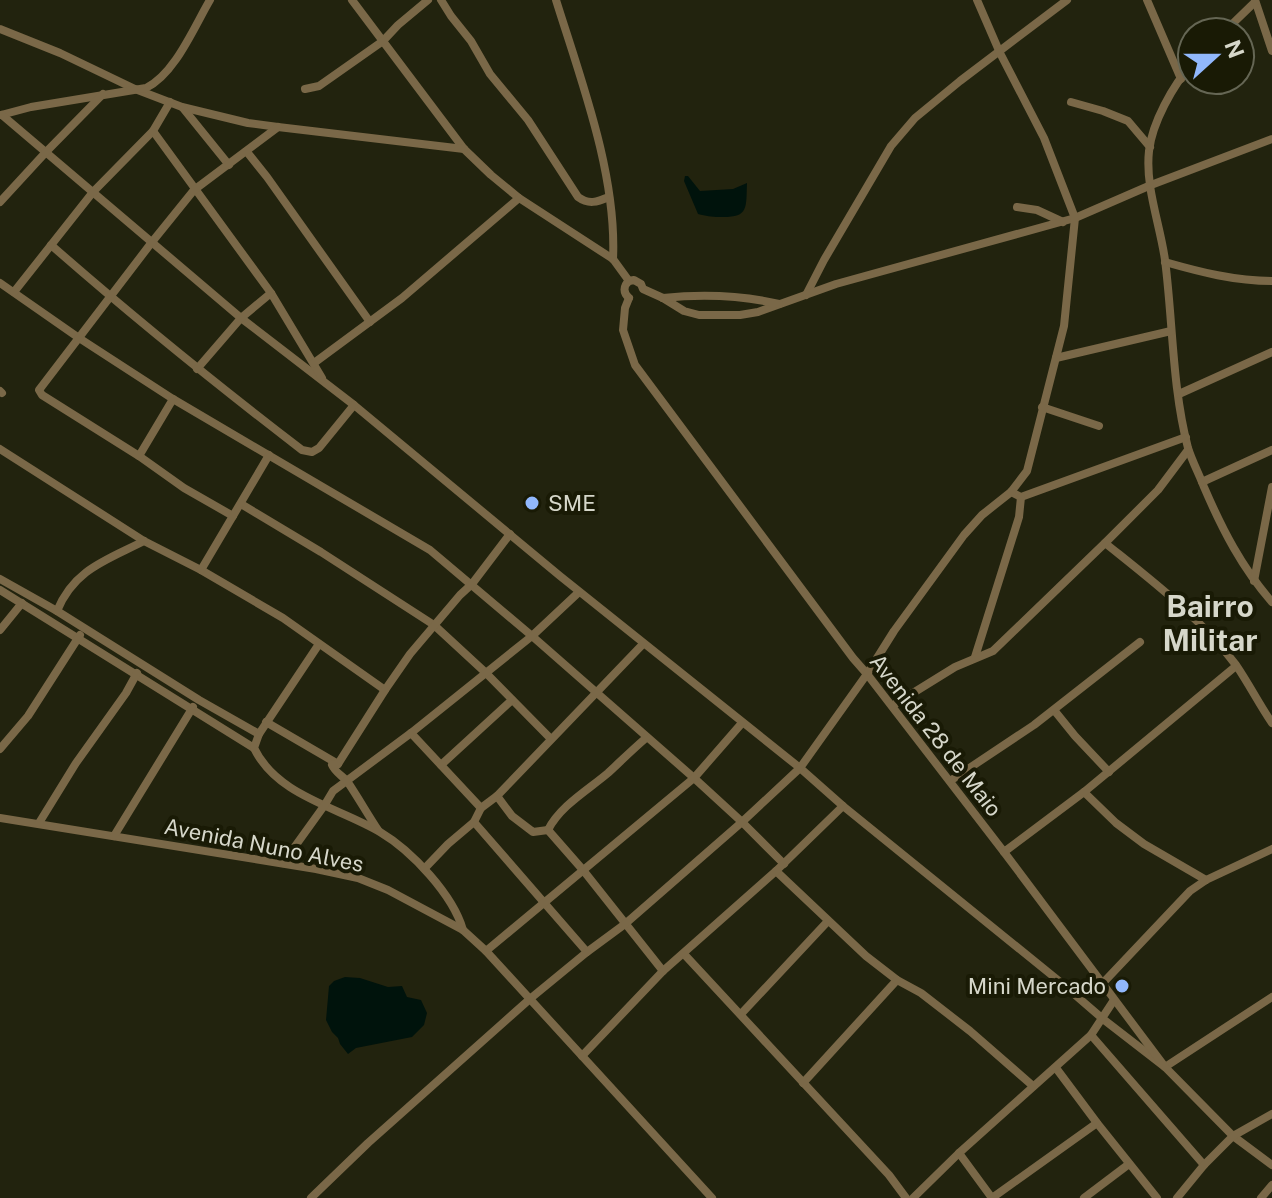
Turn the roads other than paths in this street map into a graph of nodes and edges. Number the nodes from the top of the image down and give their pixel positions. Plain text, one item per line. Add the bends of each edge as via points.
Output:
1 (210, 0) edge
2 (352, 0) edge
3 (428, 0) edge
4 (441, 0) edge
5 (556, 0) edge
6 (977, 0) edge
7 (1067, 0) edge
8 (1147, 0) edge
9 (1255, 1) edge
10 (1240, 16) edge
11 (0, 29) edge
12 (383, 41) junction
13 (1272, 51) edge
14 (1000, 53) junction
15 (1176, 67) edge
16 (1176, 87) edge
17 (135, 89) junction
18 (305, 89) dead end
19 (104, 94) junction
20 (170, 102) junction
21 (1071, 102) dead end
22 (182, 107) junction
23 (1, 115) edge
24 (278, 127) junction
25 (153, 131) junction
26 (1272, 139) edge
27 (1150, 147) junction
28 (464, 149) junction
29 (46, 152) junction
30 (247, 152) junction
31 (229, 165) junction
32 (1151, 185) junction
33 (194, 190) junction
34 (93, 192) junction
35 (609, 197) junction
36 (519, 198) junction
37 (0, 202) edge
38 (1017, 207) dead end
39 (1075, 218) junction
40 (1063, 222) junction
41 (152, 242) junction
42 (51, 245) junction
43 (613, 259) junction
44 (1165, 262) junction
45 (629, 281) junction
46 (1272, 281) edge
47 (0, 283) edge
48 (643, 289) junction
49 (14, 292) junction
50 (271, 293) junction
51 (806, 295) junction
52 (110, 297) junction
53 (629, 298) junction
54 (663, 298) junction
55 (780, 304) junction
56 (241, 318) junction
57 (370, 322) junction
58 (1171, 331) junction
59 (79, 338) junction
60 (1272, 352) edge
61 (1056, 358) junction
62 (314, 363) junction
63 (197, 369) junction
64 (325, 382) junction
65 (1179, 394) junction
66 (173, 399) junction
67 (354, 405) junction
68 (1042, 407) junction
69 (1099, 426) dead end
70 (1186, 437) junction
71 (0, 449) edge
72 (1188, 450) junction
73 (1272, 450) edge
74 (269, 455) junction
75 (139, 456) junction
76 (1202, 482) junction
77 (1272, 487) edge
78 (1011, 492) junction
79 (1021, 497) junction
80 (241, 504) junction
81 (233, 516) junction
82 (510, 534) junction
83 (144, 541) junction
84 (1105, 543) junction
85 (201, 570) junction
86 (0, 579) edge
87 (1254, 582) junction
88 (472, 584) junction
89 (0, 590) edge
90 (579, 592) junction
91 (27, 594) junction
92 (1272, 602) edge
93 (21, 604) junction
94 (57, 611) junction
95 (434, 625) junction
96 (84, 627) junction
97 (0, 630) edge
98 (532, 636) junction
99 (77, 639) junction
100 (1140, 642) dead end
101 (319, 644) junction
102 (643, 644) junction
103 (975, 657) junction
104 (142, 664) junction
105 (1236, 666) junction
106 (486, 673) junction
107 (867, 674) junction
108 (136, 675) junction
109 (385, 690) junction
110 (597, 693) junction
111 (199, 700) junction
112 (512, 700) junction
113 (892, 706) junction
114 (191, 709) junction
115 (1054, 710) junction
116 (266, 722) junction
117 (742, 723) junction
118 (1272, 723) edge
119 (411, 733) junction
120 (259, 734) junction
121 (646, 738) junction
122 (551, 739) junction
123 (254, 748) junction
124 (0, 749) edge
125 (338, 764) junction
126 (441, 765) junction
127 (800, 768) junction
128 (1109, 772) junction
129 (694, 778) junction
130 (347, 781) junction
131 (950, 781) junction
132 (1084, 792) junction
133 (497, 796) junction
134 (324, 806) junction
135 (843, 806) junction
136 (481, 808) junction
137 (0, 818) edge
138 (474, 822) junction
139 (742, 822) junction
140 (39, 823) junction
141 (548, 830) junction
142 (379, 831) junction
143 (114, 836) junction
144 (1272, 849) edge
145 (1004, 852) junction
146 (283, 863) junction
147 (784, 864) junction
148 (425, 868) junction
149 (583, 870) junction
150 (776, 871) junction
151 (1206, 880) junction
152 (544, 901) junction
153 (828, 921) junction
154 (625, 924) junction
155 (463, 930) junction
156 (486, 951) junction
157 (587, 952) junction
158 (684, 954) junction
159 (663, 971) junction
160 (897, 980) junction
161 (1102, 984) junction
162 (1272, 997) edge
163 (531, 998) junction
164 (1114, 1000) junction
165 (741, 1014) junction
166 (1103, 1019) junction
167 (1091, 1035) junction
168 (582, 1056) junction
169 (1165, 1067) junction
170 (1056, 1068) junction
171 (803, 1083) junction
172 (1033, 1086) junction
173 (1272, 1114) edge
174 (1097, 1123) junction
175 (1233, 1136) junction
176 (959, 1153) junction
177 (1129, 1164) junction
178 (1204, 1165) junction
179 (1272, 1165) edge
180 (1272, 1185) edge
181 (311, 1198) edge
182 (712, 1198) edge
183 (906, 1198) edge
184 (913, 1198) edge
185 (992, 1198) edge
186 (1084, 1198) edge
187 (1157, 1198) edge
188 (1177, 1198) edge
189 (1261, 1198) edge

1 - 17 street via 162,78
2 - 12 street
3 - 12 street
4 - 35 street via 578,197 585,202
5 - 35 street
6 - 14 street
7 - 14 street
8 - 15 street
9 - 10 street
9 - 13 street
11 - 17 street
12 - 18 street via 319,86
12 - 28 street
14 - 39 street via 1044,138
14 - 51 street via 915,118 891,146
16 - 27 street
17 - 19 street
17 - 20 street
19 - 23 street
19 - 29 street
20 - 22 street
20 - 25 street
21 - 27 street via 1128,121
22 - 24 street
22 - 31 street
23 - 29 street
24 - 28 street
24 - 30 street
25 - 33 street
25 - 34 street
26 - 32 street
27 - 32 street
28 - 36 street
29 - 34 street
29 - 37 street
30 - 31 street
30 - 57 street
31 - 33 street
32 - 39 street
32 - 44 street
33 - 41 street
33 - 50 street
34 - 41 street
34 - 42 street
35 - 43 street
36 - 43 street
36 - 57 street
38 - 40 street
39 - 40 street
39 - 61 street
40 - 51 street
41 - 52 street
41 - 56 street
42 - 49 street
42 - 52 street
43 - 45 street
44 - 46 street via 1215,276
44 - 58 street
45 - 48 street via 638,281
45 - 53 street via 624,287
47 - 49 street
48 - 53 street via 637,298
48 - 54 street
49 - 59 street
50 - 56 street
50 - 62 street
51 - 55 street
52 - 59 street
52 - 63 street
53 - 107 street, Avenida 28 de Maio via 623,330 635,365
54 - 55 street via 707,295
54 - 55 street via 699,315 740,315
56 - 63 street
56 - 64 street
57 - 62 street
58 - 61 street
58 - 65 street
59 - 66 street
59 - 75 street via 40,393
60 - 65 street
61 - 68 street
62 - 64 street
63 - 67 street via 302,450 319,448
64 - 67 street
65 - 70 street
66 - 74 street
66 - 75 street
67 - 82 street
68 - 69 street
68 - 78 street via 1027,471
70 - 72 street
70 - 79 street
71 - 83 street
72 - 76 street
72 - 84 street via 1158,490
73 - 76 street
74 - 80 street
74 - 88 street via 430,550
75 - 81 street
76 - 87 street
77 - 87 street
78 - 79 street
78 - 107 street via 964,535
79 - 103 street
80 - 81 street
80 - 95 street
81 - 85 street
82 - 88 street
82 - 90 street
83 - 85 street
83 - 94 street via 83,573
84 - 103 street via 993,651
84 - 105 street via 1159,586
85 - 101 street
86 - 91 street
87 - 92 street
88 - 95 street
88 - 98 street
89 - 93 street
90 - 98 street
90 - 102 street
91 - 93 street
91 - 94 street
93 - 97 street
93 - 99 street
94 - 96 street
95 - 106 street
95 - 109 street
96 - 99 street
96 - 104 street
98 - 106 street
98 - 110 street
99 - 108 street
99 - 124 street via 28,716
100 - 115 street
101 - 109 street
101 - 116 street
102 - 110 street
102 - 117 street
103 - 113 street
104 - 108 street
104 - 111 street
105 - 118 street
105 - 128 street
106 - 112 street
106 - 119 street
107 - 113 street, Avenida 28 de Maio
107 - 127 street
108 - 114 street
108 - 140 street
109 - 125 street
110 - 121 street
110 - 122 street
111 - 114 street
111 - 120 street
112 - 122 street
112 - 126 street
113 - 131 street, Avenida 28 de Maio
114 - 123 street
114 - 143 street
115 - 128 street
115 - 131 street
116 - 120 street
116 - 125 street
117 - 127 street
117 - 129 street
119 - 126 street
119 - 130 street
120 - 123 street
121 - 129 street
121 - 141 street
122 - 133 street
123 - 134 street via 266,768
125 - 130 street via 333,768
126 - 136 street
127 - 135 street
127 - 139 street
128 - 132 street
129 - 139 street
129 - 149 street
130 - 134 street
130 - 142 street
131 - 145 street, Avenida 28 de Maio
132 - 145 street
132 - 151 street via 1144,844
133 - 136 street
133 - 141 street via 521,824 533,832
134 - 142 street
134 - 146 street
135 - 147 street
135 - 166 street
136 - 138 street
137 - 140 street, Avenida Nuno Alves
138 - 148 street
138 - 152 street
139 - 147 street
139 - 154 street
140 - 143 street, Avenida Nuno Alves
141 - 149 street
142 - 148 street
143 - 146 street, Avenida Nuno Alves
144 - 151 street
145 - 161 street, Avenida 28 de Maio
146 - 155 street, Avenida Nuno Alves via 358,878
147 - 150 street
148 - 155 street
149 - 152 street
149 - 154 street
150 - 153 street
150 - 158 street
151 - 161 street
152 - 156 street
152 - 157 street
153 - 160 street
153 - 165 street
154 - 157 street
154 - 159 street
155 - 156 street, Avenida Nuno Alves
156 - 163 street, Avenida Nuno Alves
157 - 163 street
158 - 159 street
158 - 165 street
159 - 168 street
160 - 171 street
160 - 172 street via 970,1031
161 - 164 street, Avenida 28 de Maio
162 - 169 street
163 - 168 street, Avenida Nuno Alves
163 - 181 street
164 - 166 street
164 - 169 street, Avenida 28 de Maio
165 - 171 street
166 - 167 street
166 - 169 street
167 - 170 street
167 - 178 street
168 - 182 street, Avenida Nuno Alves
169 - 175 street, Avenida 28 de Maio
170 - 172 street
170 - 174 street
171 - 183 street
172 - 176 street
173 - 175 street
174 - 177 street
174 - 185 street
175 - 178 street
175 - 179 street, Avenida 28 de Maio
176 - 184 street
176 - 185 street
177 - 186 street
177 - 187 street
178 - 188 street
180 - 189 street

